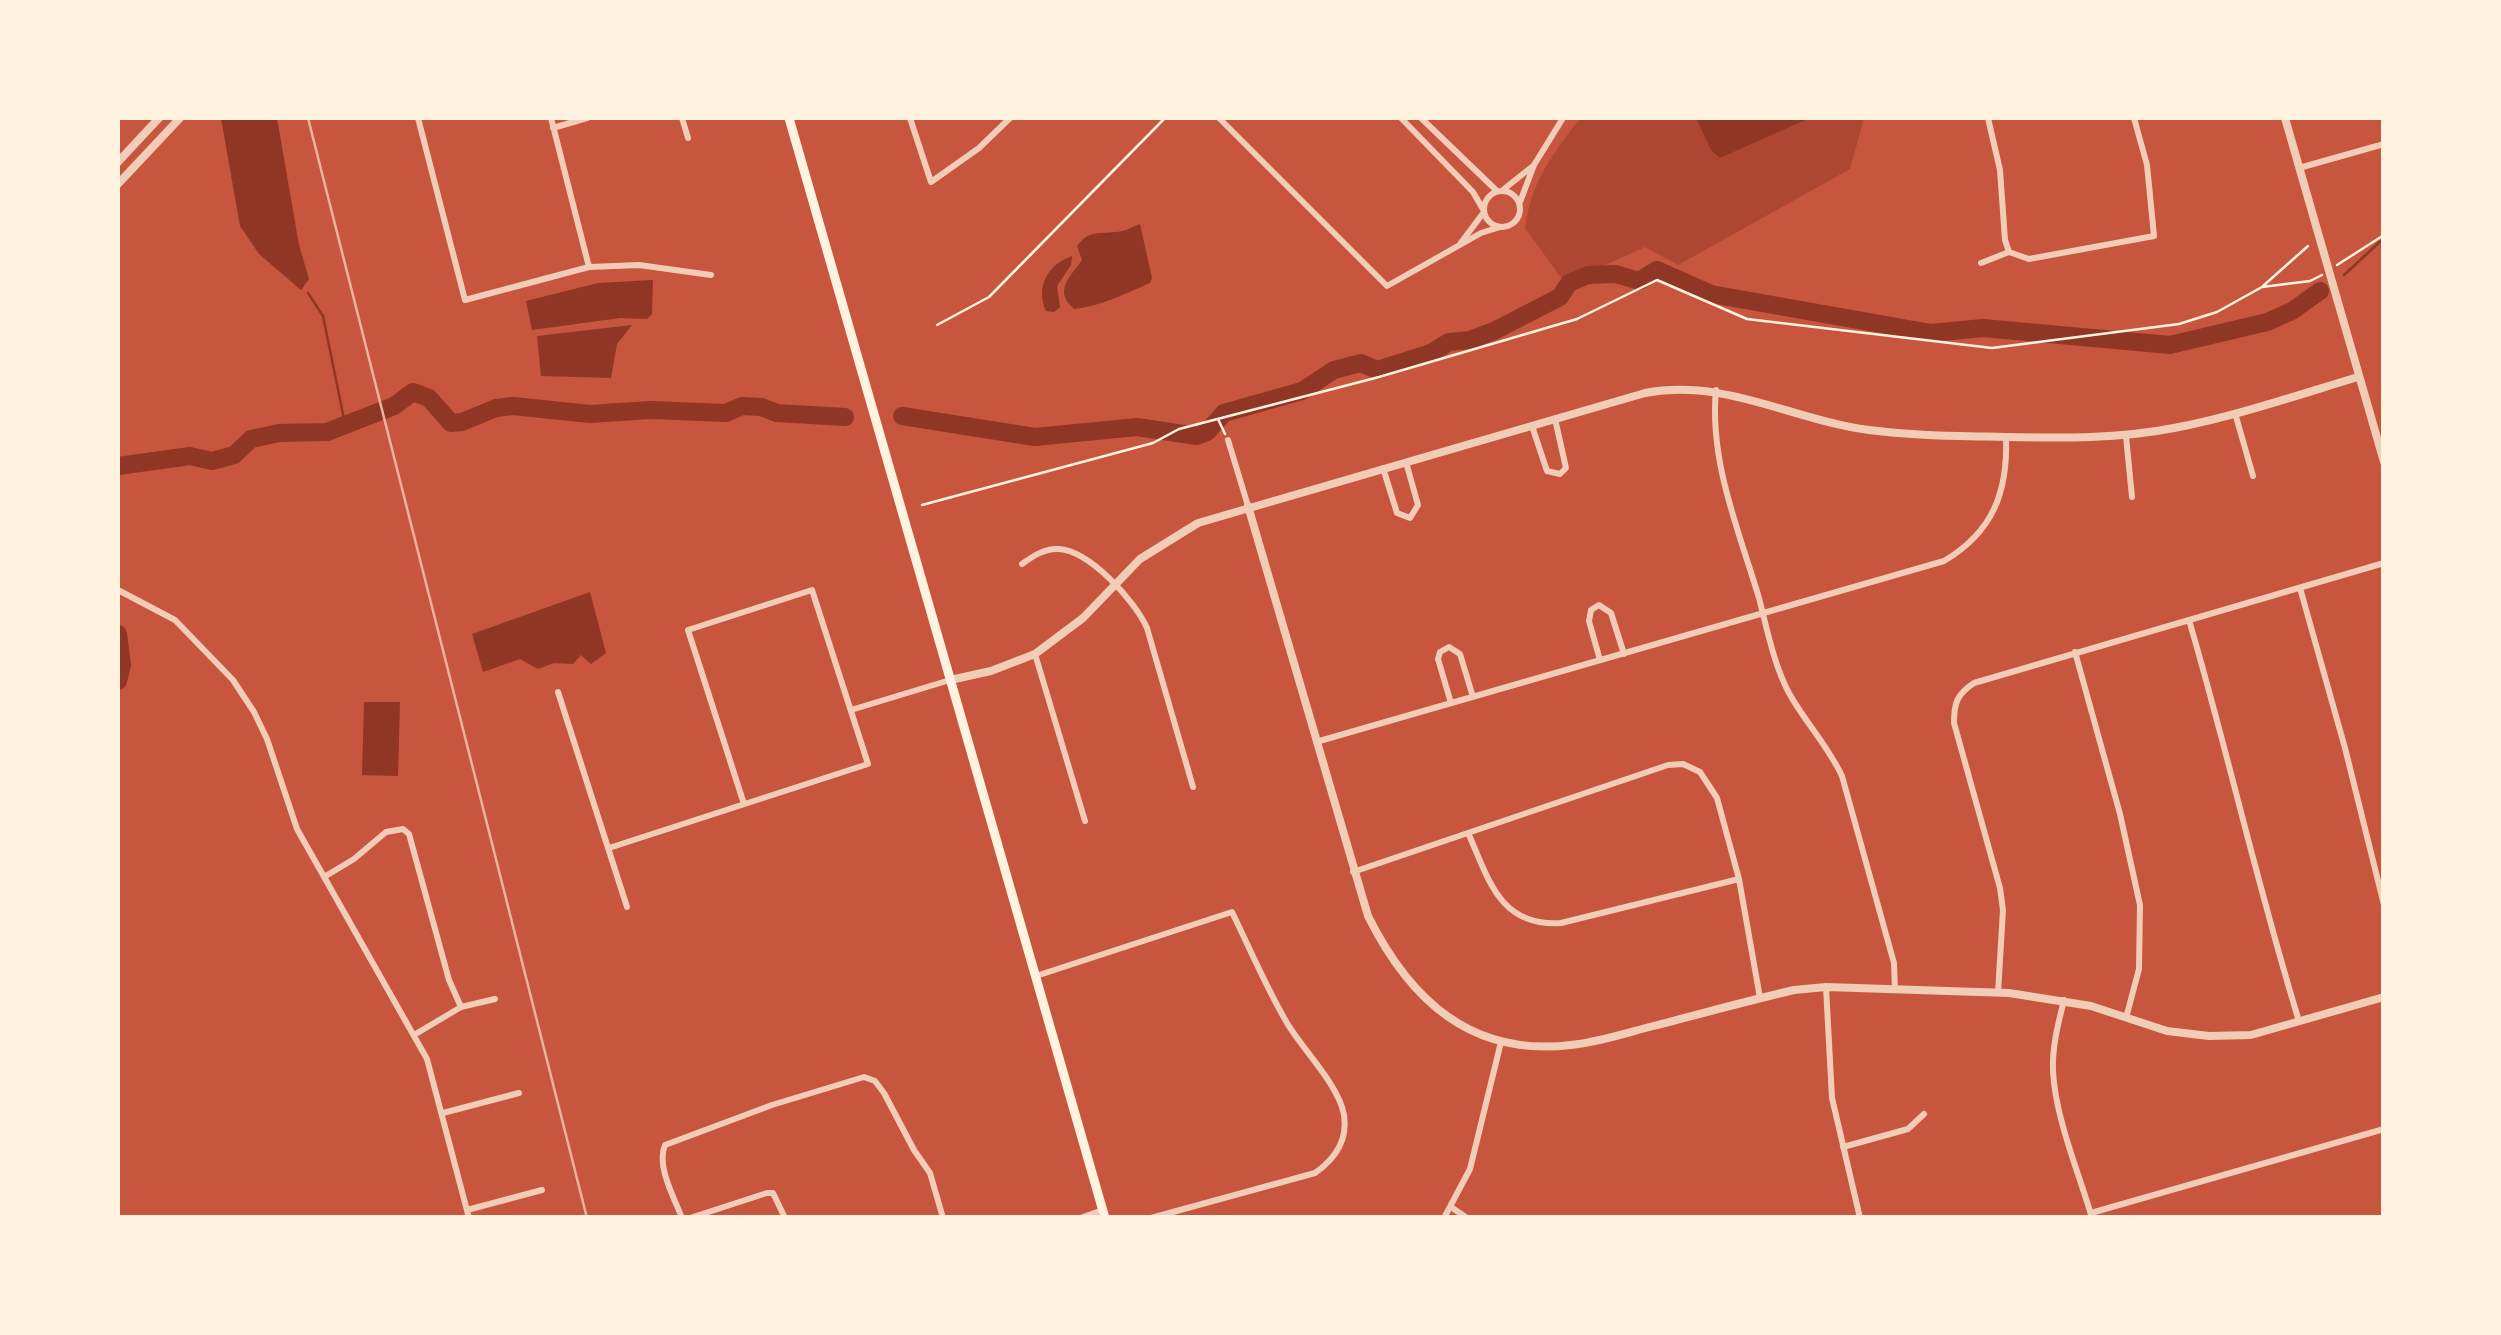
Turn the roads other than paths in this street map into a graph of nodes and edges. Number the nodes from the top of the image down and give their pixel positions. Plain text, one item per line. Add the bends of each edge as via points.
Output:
1 (159, 118) edge
2 (180, 118) edge
3 (418, 118) edge
4 (551, 118) edge
5 (587, 118) edge
6 (682, 118) edge
7 (789, 118) edge
8 (910, 118) edge
9 (1010, 118) edge
10 (1219, 118) edge
11 (1401, 118) edge
12 (1421, 118) edge
13 (1563, 118) edge
14 (1988, 118) edge
15 (2134, 118) edge
16 (2284, 118) edge
17 (553, 128) junction
18 (688, 138) dead end
19 (2384, 144) edge
20 (118, 162) edge
21 (1534, 165) junction
22 (2299, 168) junction
23 (118, 184) edge
24 (1499, 191) junction
25 (1520, 203) junction
26 (1484, 211) junction
27 (1500, 227) junction
28 (1459, 245) junction
29 (2010, 252) junction
30 (1981, 263) dead end
31 (588, 267) junction
32 (711, 275) dead end
33 (2358, 377) junction
34 (1716, 390) junction
35 (2235, 413) junction
36 (1555, 419) junction
37 (1532, 426) junction
38 (2126, 436) junction
39 (2006, 437) junction
40 (1228, 440) road end
41 (1406, 462) junction
42 (2384, 462) edge
43 (1383, 468) junction
44 (2253, 476) dead end
45 (2132, 497) dead end
46 (1248, 506) junction
47 (2384, 563) edge
48 (1022, 564) dead end
49 (1114, 584) junction
50 (2300, 588) junction
51 (118, 590) edge
52 (1763, 614) junction
53 (2189, 620) junction
54 (2076, 652) junction
55 (1035, 654) junction
56 (1624, 654) junction
57 (1600, 660) junction
58 (950, 680) junction
59 (558, 692) dead end
60 (1473, 696) junction
61 (1451, 702) junction
62 (850, 710) junction
63 (1316, 742) junction
64 (1193, 786) dead end
65 (744, 804) junction
66 (1085, 822) dead end
67 (1468, 835) junction
68 (609, 848) junction
69 (1353, 872) junction
70 (324, 877) junction
71 (1740, 879) junction
72 (2384, 905) edge
73 (628, 907) dead end
74 (1036, 976) junction
75 (1826, 987) junction
76 (1895, 990) junction
77 (1998, 993) junction
78 (2384, 997) edge
79 (1760, 998) junction
80 (495, 1000) dead end
81 (2064, 1000) junction
82 (461, 1008) junction
83 (2126, 1018) junction
84 (2298, 1021) junction
85 (414, 1035) junction
86 (1501, 1042) junction
87 (519, 1092) dead end
88 (442, 1113) junction
89 (1924, 1114) dead end
90 (2384, 1129) edge
91 (1843, 1147) junction
92 (542, 1190) dead end
93 (1451, 1207) junction
94 (468, 1214) edge
95 (1104, 1214) edge
96 (708, 1215) edge
97 (2092, 1215) edge
98 (682, 1218) edge
99 (690, 1218) edge
100 (785, 1218) edge
101 (944, 1218) edge
102 (1080, 1218) edge
103 (1151, 1218) edge
104 (1444, 1218) edge
105 (1467, 1218) edge
106 (1860, 1218) edge

1 - 20 street
2 - 23 street
3 - 31 street via 464,300
4 - 17 street
5 - 17 street
6 - 18 street
7 - 58 main road
8 - 9 street via 931,182
10 - 28 street via 1386,286
11 - 26 street
12 - 24 street
13 - 21 street
14 - 29 street
15 - 29 street via 2154,236 2029,259
16 - 22 street
17 - 31 street
19 - 22 street
21 - 24 street
21 - 25 street
22 - 33 street
24 - 25 street
24 - 26 street
25 - 27 street via 1516,220
26 - 27 street
26 - 28 street
27 - 28 street
29 - 30 street
31 - 32 street via 640,265
33 - 35 street
33 - 42 street
34 - 36 street via 1660,390
34 - 39 street via 1867,430
34 - 52 street via 1718,461
35 - 38 street
35 - 44 street
36 - 37 street
36 - 37 street via 1566,459 1560,474 1547,472
37 - 41 street
38 - 39 street
38 - 45 street
39 - 52 street via 2001,497 1969,545 1944,561
40 - 46 street
41 - 43 street
41 - 43 street via 1418,505 1410,518 1397,514
43 - 46 street
46 - 49 street via 1178,533
46 - 63 street
47 - 50 street
48 - 49 street via 1045,550 1065,550
49 - 55 street
49 - 64 street via 1147,628
50 - 53 street
50 - 72 street
51 - 70 street via 166,613 242,693 267,739 290,814
52 - 56 street
52 - 76 street via 1784,682 1842,776 1894,963
53 - 54 street
53 - 84 street
54 - 77 street via 1974,682 1956,699 1954,723 2002,898
54 - 83 street via 2140,906 2139,969
55 - 58 street
55 - 66 street
56 - 57 street
56 - 57 street via 1611,613 1599,606 1588,621
57 - 60 street
58 - 62 street
58 - 74 main road
59 - 68 street
60 - 61 street
60 - 61 street via 1460,654 1449,647 1438,659
61 - 63 street
62 - 65 street via 868,764
62 - 65 street via 812,590 688,630
63 - 69 street
65 - 68 street
67 - 69 street
67 - 71 street via 1496,896 1534,922 1561,923
67 - 71 street via 1684,764 1712,787
68 - 73 street
69 - 86 street via 1368,916 1407,980 1450,1019
70 - 82 street via 386,832 409,834
70 - 85 street
71 - 79 street
74 - 95 main road
74 - 103 street via 1232,912 1287,1022 1338,1098 1345,1119 1342,1142 1315,1174
75 - 76 street
75 - 79 street
75 - 91 street via 1830,1084
76 - 77 street
77 - 81 street
78 - 84 street
79 - 86 street via 1570,1046
80 - 82 street
81 - 83 street
81 - 97 street via 2053,1074
82 - 85 street
83 - 84 street via 2209,1036 2251,1035
85 - 88 street
86 - 93 street via 1476,1150
87 - 88 street
88 - 94 street
89 - 91 street via 1908,1129
90 - 97 street
91 - 106 street
92 - 94 street
93 - 104 street
93 - 105 street
95 - 102 street
96 - 99 street
96 - 100 street via 773,1193
98 - 101 street via 664,1170 664,1145 864,1076 884,1092 930,1173

